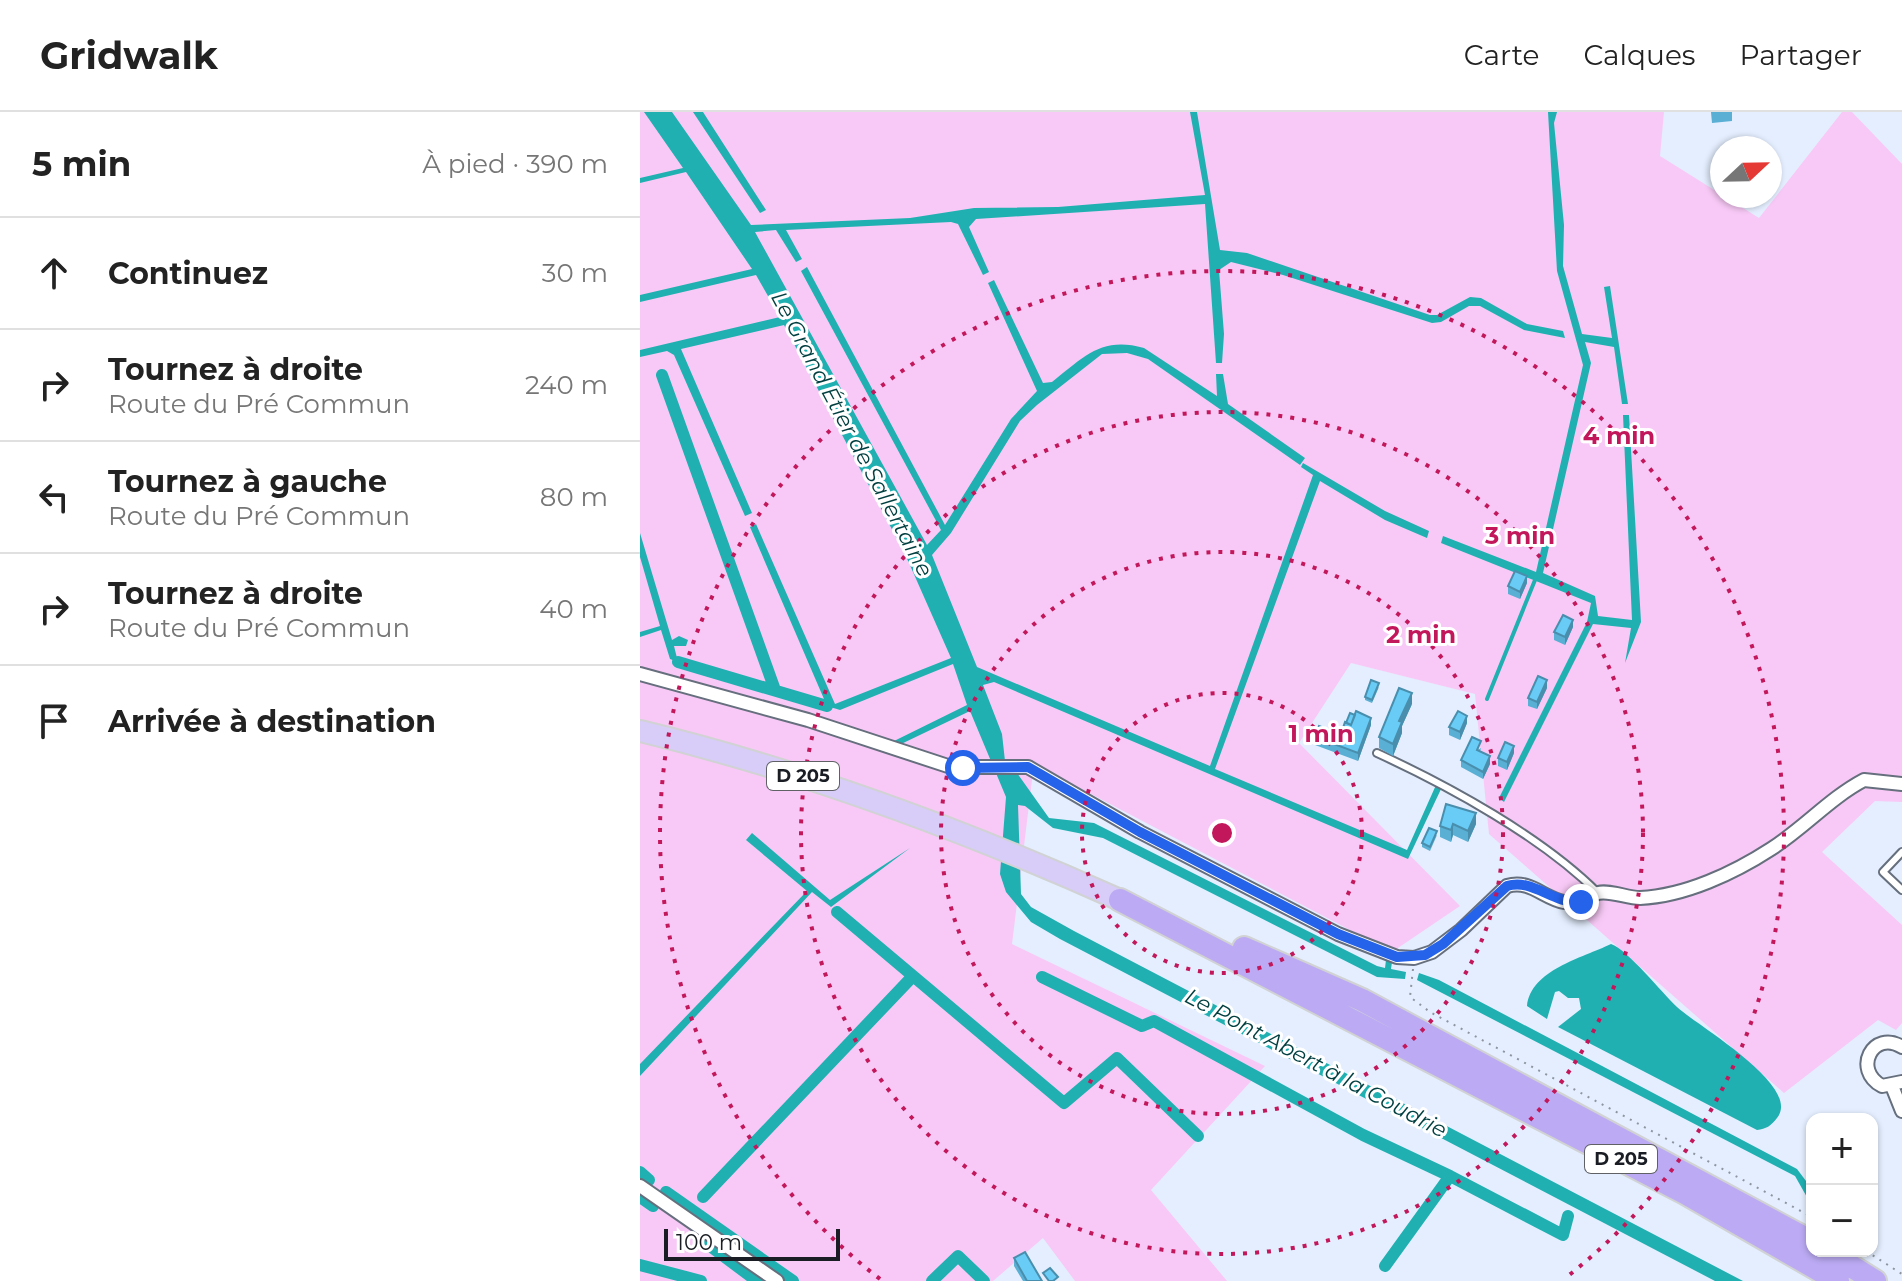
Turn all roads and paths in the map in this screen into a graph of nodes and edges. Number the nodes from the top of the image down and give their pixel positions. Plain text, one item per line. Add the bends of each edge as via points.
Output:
1 (640, 674) edge
2 (640, 731) edge
3 (1377, 753) dead end
4 (1902, 784) edge
5 (1902, 852) edge
6 (1902, 890) edge
7 (1598, 893) junction
8 (1120, 900) junction
9 (1414, 958) junction
10 (1902, 1047) edge
11 (1897, 1084) edge
12 (1902, 1111) edge
13 (640, 1186) edge
14 (1806, 1214) edge
15 (1806, 1239) edge
16 (1837, 1257) edge
17 (1875, 1257) edge
18 (1902, 1274) edge
19 (777, 1281) edge
20 (1838, 1281) edge
21 (1875, 1281) edge

1 - 9 street via 808,720 951,767 1018,765 1338,934 1397,957
2 - 8 main road, D 205 via 782,769 964,833
3 - 7 lane via 1468,799 1579,874
4 - 7 street via 1864,780 1772,849 1705,882 1640,898
5 - 6 lane via 1883,872
7 - 9 street via 1568,903 1530,886 1507,886 1443,944
8 - 15 highway, D 205 via 1362,1000
8 - 20 highway, D 205 via 1685,1193
9 - 14 path via 1414,1002
10 - 11 street via 1880,1043 1867,1055 1874,1081
11 - 12 street
13 - 19 street
16 - 21 highway
17 - 18 path

